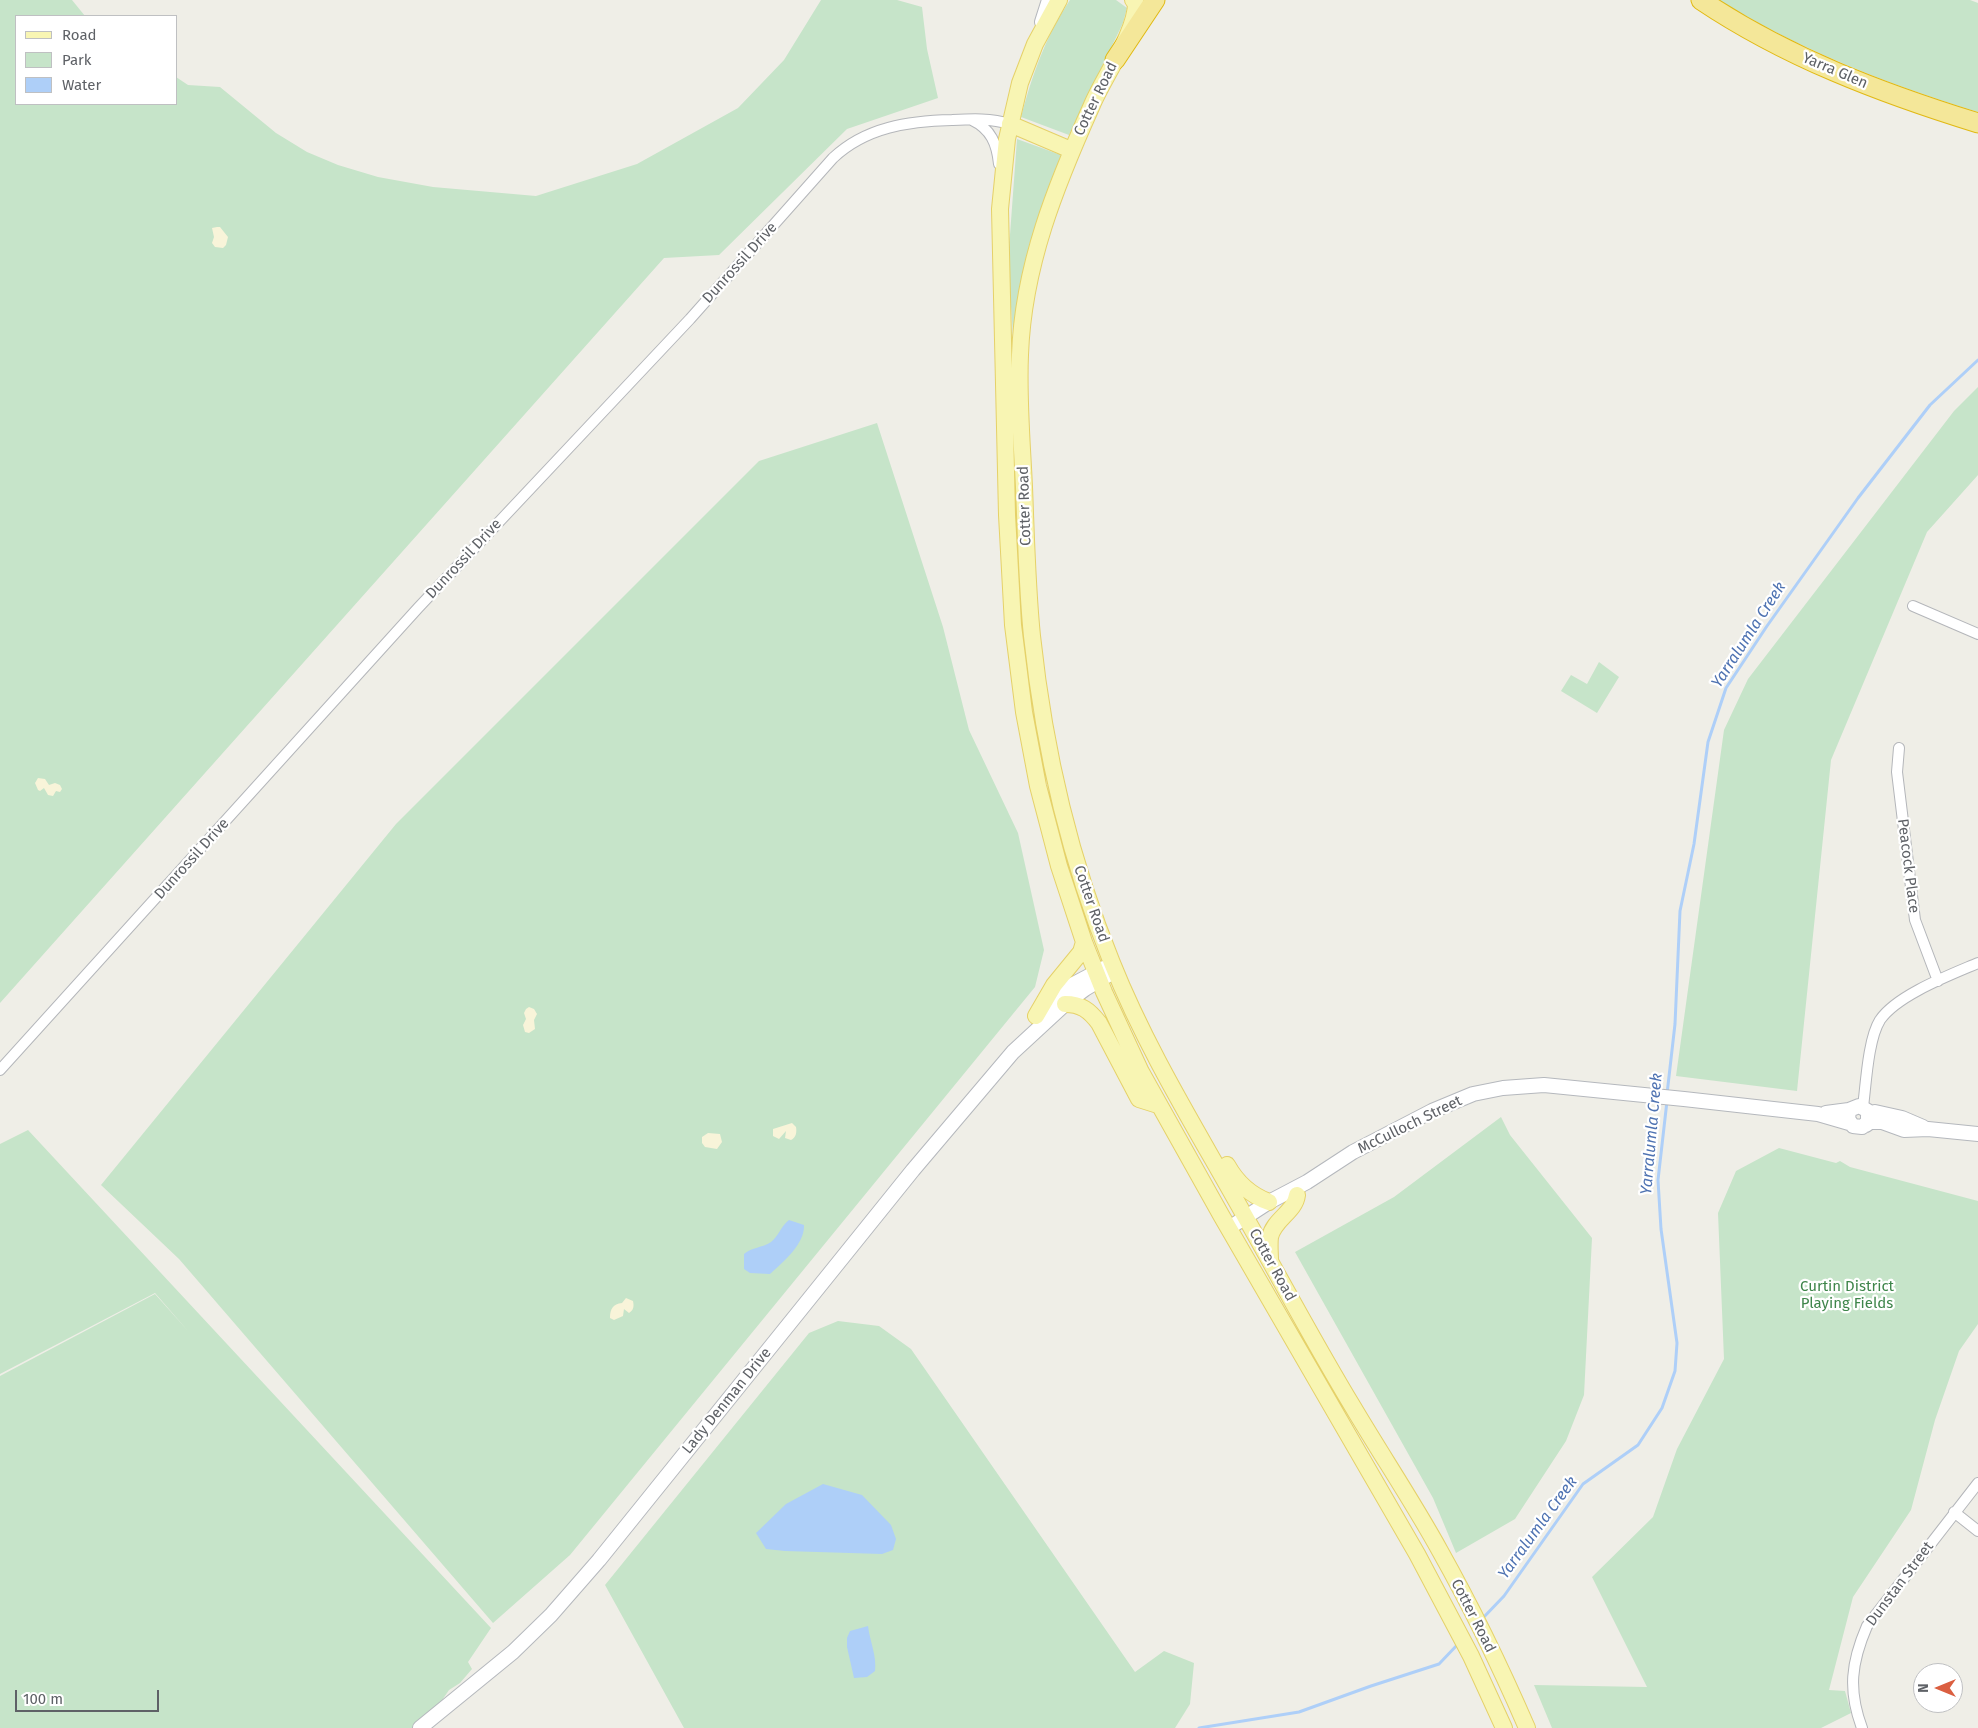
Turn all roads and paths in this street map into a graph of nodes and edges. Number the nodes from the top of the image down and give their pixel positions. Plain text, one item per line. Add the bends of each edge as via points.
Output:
1 (1049, 0) edge
2 (1059, 0) edge
3 (1155, 0) edge
4 (1701, 0) edge
5 (1138, 1) edge
6 (1035, 44) junction
7 (1115, 60) junction
8 (969, 119) junction
9 (1978, 123) edge
10 (1010, 124) junction
11 (1071, 150) junction
12 (1000, 190) junction
13 (1913, 606) dead end
14 (1978, 634) edge
15 (1899, 748) dead end
16 (1084, 942) junction
17 (1978, 963) edge
18 (1114, 967) junction
19 (1097, 976) junction
20 (1938, 981) junction
21 (1064, 1004) junction
22 (1036, 1016) junction
23 (1013, 1052) junction
24 (0, 1070) edge
25 (1174, 1092) junction
26 (1158, 1105) junction
27 (1857, 1112) junction
28 (1928, 1129) junction
29 (1978, 1134) edge
30 (1302, 1189) junction
31 (1270, 1202) junction
32 (1248, 1222) junction
33 (1232, 1232) junction
34 (1270, 1264) junction
35 (1978, 1483) edge
36 (1954, 1512) junction
37 (1978, 1531) edge
38 (420, 1728) edge
39 (1504, 1728) edge
40 (1527, 1728) edge
41 (1862, 1728) edge

1 - 6 street
2 - 6 main road, Cotter Road
3 - 7 highway
4 - 9 highway, Yarra Glen via 1772,43 1811,62 1893,96
5 - 7 main road, Cotter Road via 1135,17
6 - 10 main road, Cotter Road via 1020,83
7 - 11 main road, Cotter Road
8 - 10 street, Dunrossil Drive
8 - 12 street via 984,127 996,143
8 - 24 street, Dunrossil Drive via 923,121 890,127 854,142 833,158 690,319 418,608
10 - 11 main road
10 - 12 main road, Cotter Road
11 - 18 main road, Cotter Road via 1035,255 1021,340 1029,597 1044,720 1060,802 1076,862
12 - 16 main road, Cotter Road via 1007,515 1016,658 1038,786
13 - 14 street
15 - 20 street, Peacock Place via 1897,772 1914,914
16 - 19 main road, Cotter Road
16 - 22 main road via 1081,952 1054,985
17 - 20 street
18 - 19 street, Lady Denman Drive
18 - 25 main road, Cotter Road via 1141,1030
19 - 21 street, Lady Denman Drive
19 - 22 street, Lady Denman Drive via 1068,987
19 - 26 main road, Cotter Road
20 - 27 street via 1895,1004 1879,1021 1871,1043
21 - 23 street, Lady Denman Drive
21 - 26 main road via 1082,1006 1091,1012 1139,1099
22 - 23 street, Lady Denman Drive
23 - 38 street, Lady Denman Drive via 551,1615 513,1652
25 - 31 main road via 1194,1107 1240,1184 1258,1198
25 - 32 main road, Cotter Road
26 - 33 main road, Cotter Road
27 - 28 street, McCulloch Street via 1902,1118
27 - 28 street, McCulloch Street via 1857,1128 1870,1122 1882,1122 1904,1130
27 - 30 street, McCulloch Street via 1818,1114 1544,1085 1503,1088 1473,1094 1394,1130 1353,1152
28 - 29 street, McCulloch Street
30 - 31 street, McCulloch Street
30 - 32 street, McCulloch Street
30 - 34 main road via 1296,1204 1274,1227 1270,1236
31 - 32 street, McCulloch Street
32 - 33 street, McCulloch Street
32 - 34 main road, Cotter Road
33 - 39 main road, Cotter Road via 1417,1554 1471,1656
34 - 40 main road, Cotter Road via 1441,1552
35 - 36 street, Dunstan Street
36 - 37 street
36 - 41 street, Dunstan Street via 1867,1626 1857,1649 1853,1702

